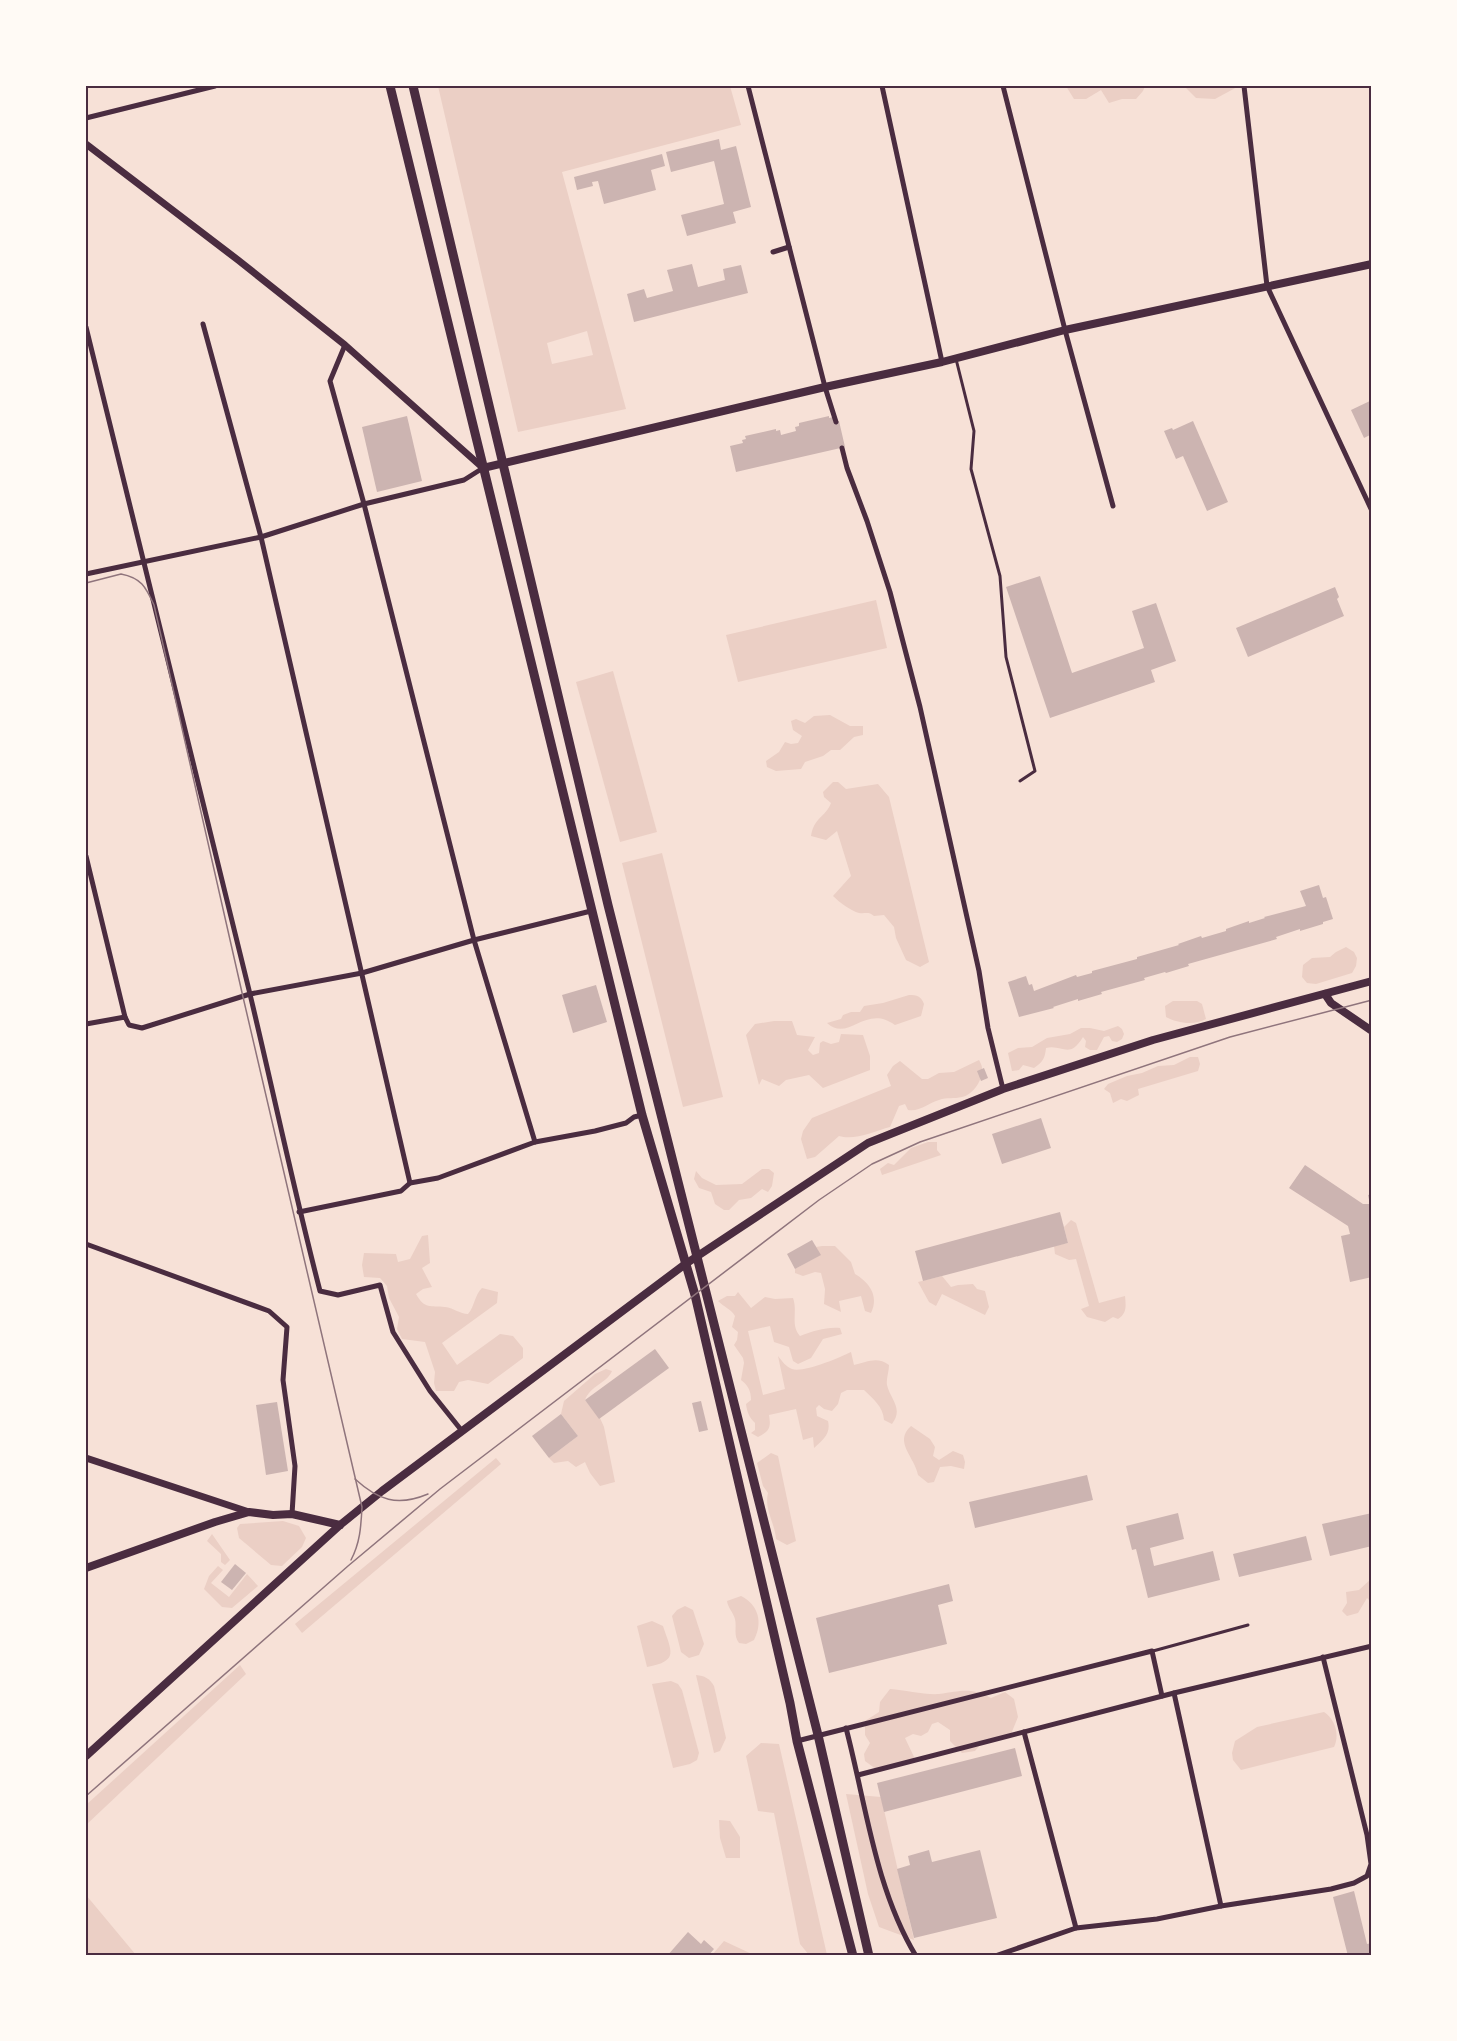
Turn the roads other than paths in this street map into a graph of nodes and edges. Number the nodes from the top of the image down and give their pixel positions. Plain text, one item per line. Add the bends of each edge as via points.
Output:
1 (215, 86) edge
2 (390, 86) edge
3 (413, 86) edge
4 (748, 86) edge
5 (882, 86) edge
6 (1003, 86) edge
7 (1244, 86) edge
8 (86, 118) edge
9 (86, 144) edge
10 (789, 247) junction
11 (773, 252) dead end
12 (1371, 264) edge
13 (1267, 286) junction
14 (203, 324) dead end
15 (86, 327) edge
16 (1065, 330) junction
17 (345, 345) junction
18 (956, 358) junction
19 (942, 362) junction
20 (825, 387) junction
21 (836, 422) dead end
22 (842, 448) dead end
23 (504, 463) junction
24 (483, 468) junction
25 (364, 504) junction
26 (1113, 506) dead end
27 (1371, 512) edge
28 (261, 537) junction
29 (145, 560) junction
30 (86, 574) edge
31 (1020, 781) dead end
32 (86, 856) edge
33 (591, 911) junction
34 (474, 940) junction
35 (362, 974) junction
36 (1371, 981) edge
37 (250, 994) junction
38 (1325, 994) junction
39 (125, 1017) junction
40 (86, 1024) edge
41 (1371, 1031) edge
42 (1003, 1089) junction
43 (642, 1115) junction
44 (536, 1142) junction
45 (410, 1184) junction
46 (299, 1212) junction
47 (86, 1244) edge
48 (696, 1256) junction
49 (684, 1265) junction
50 (462, 1431) junction
51 (86, 1458) edge
52 (249, 1512) junction
53 (292, 1514) junction
54 (340, 1525) junction
55 (86, 1568) edge
56 (1248, 1625) dead end
57 (1371, 1646) edge
58 (1152, 1651) junction
59 (1323, 1657) junction
60 (1174, 1693) junction
61 (1162, 1696) junction
62 (846, 1728) junction
63 (1024, 1732) junction
64 (818, 1736) junction
65 (797, 1741) junction
66 (86, 1756) edge
67 (858, 1775) junction
68 (1221, 1906) junction
69 (1076, 1928) junction
70 (853, 1956) edge
71 (869, 1956) edge
72 (916, 1956) edge
73 (995, 1956) edge

1 - 8 street
2 - 24 highway
3 - 23 highway
4 - 10 street
5 - 19 street
6 - 16 street
7 - 13 street
9 - 17 street
10 - 11 street
10 - 20 street
12 - 13 main road
13 - 16 main road
13 - 27 street
14 - 28 street
15 - 29 street
16 - 18 main road
16 - 26 street
17 - 24 street
17 - 25 street via 330,381
18 - 19 main road
18 - 31 lane via 974,431 971,469 1000,576 1006,657 1035,771
19 - 20 main road
20 - 21 street
20 - 23 main road
22 - 42 street via 890,592 920,706
23 - 24 main road
23 - 48 highway
24 - 25 street via 464,480
24 - 33 highway
25 - 28 street
25 - 34 street
28 - 29 street
28 - 35 street
29 - 30 street
29 - 37 street
32 - 39 street
33 - 34 street
33 - 43 highway
34 - 35 street
34 - 44 street
35 - 37 street
35 - 45 street
36 - 38 main road
37 - 39 street via 142,1028 129,1025
37 - 46 street
38 - 41 main road via 1331,1003
38 - 42 main road via 1153,1040
39 - 40 street
42 - 48 main road via 867,1143
43 - 44 street via 595,1131
43 - 49 highway
44 - 45 street via 438,1178
45 - 46 street via 401,1191
46 - 50 street via 320,1291 338,1295 380,1285 393,1332 430,1391
47 - 53 street via 269,1311 287,1327 283,1380 295,1466
48 - 49 main road
48 - 64 highway
49 - 50 main road
49 - 65 highway via 702,1325
50 - 54 main road
51 - 52 street
52 - 53 main road
52 - 55 main road
53 - 54 main road
54 - 66 main road
56 - 58 lane
57 - 59 street
58 - 61 street
58 - 62 street
59 - 60 street
59 - 68 street via 1367,1835 1371,1864 1367,1876 1331,1889
60 - 61 street
60 - 68 street
61 - 63 street
62 - 64 street
62 - 67 street
63 - 67 street
63 - 69 street
64 - 65 street
64 - 71 highway
65 - 70 highway
67 - 72 street via 877,1862 903,1934
68 - 69 street via 1157,1919
69 - 73 street

